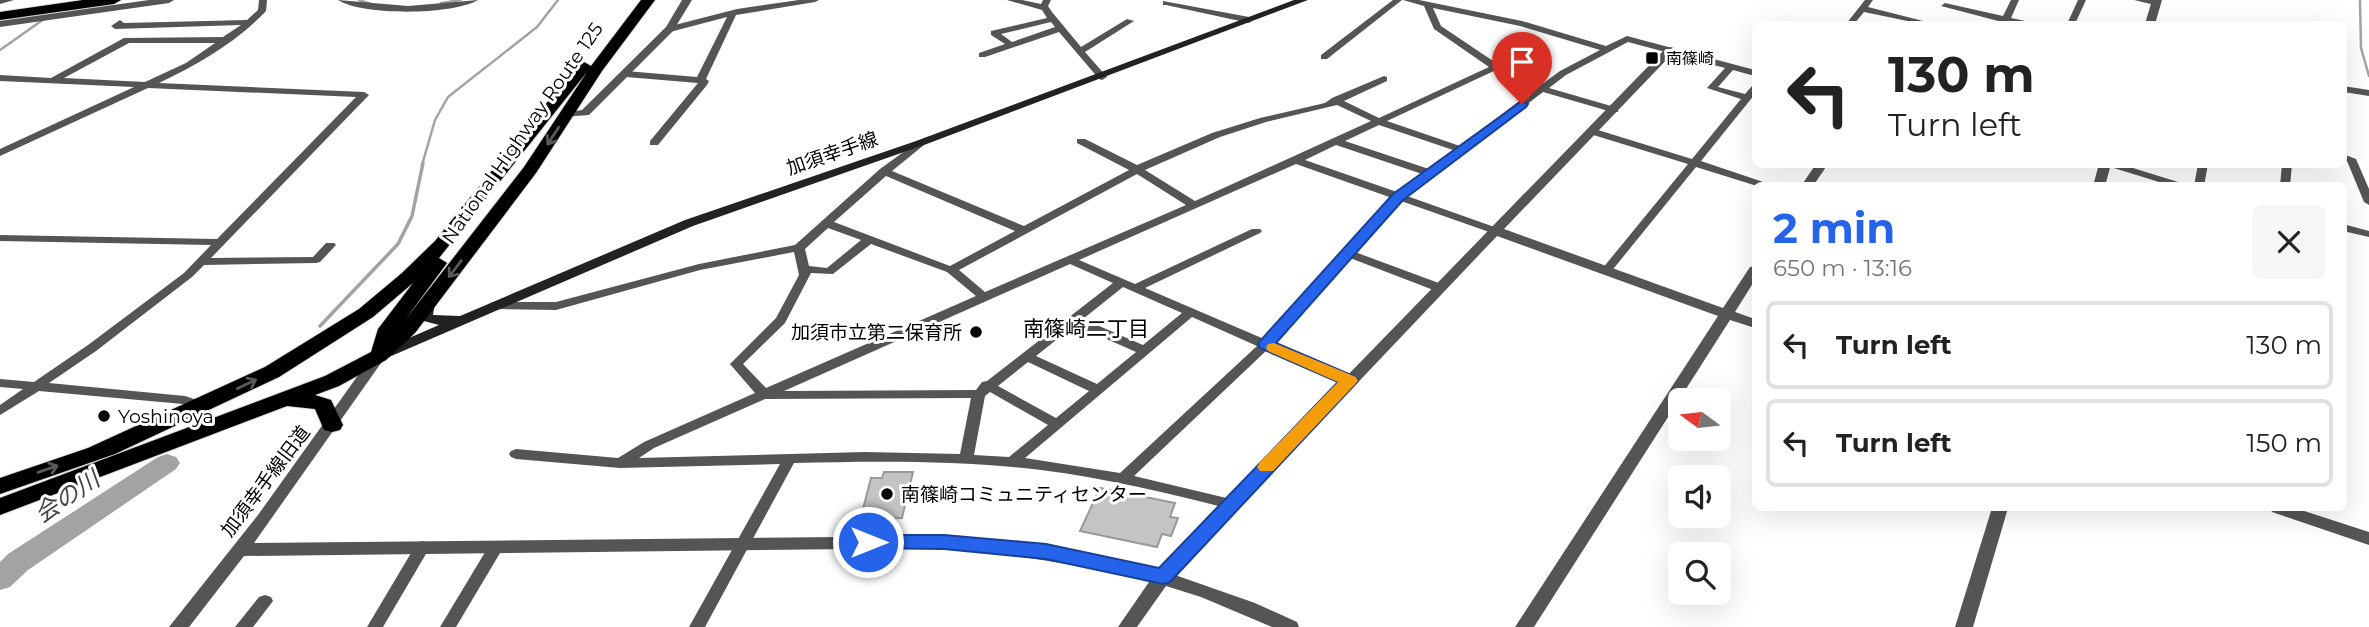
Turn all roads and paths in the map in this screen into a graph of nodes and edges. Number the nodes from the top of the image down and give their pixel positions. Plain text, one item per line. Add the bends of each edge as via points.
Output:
1 (10, 0) edge
2 (43, 0) edge
3 (61, 0) edge
4 (114, 0) edge
5 (169, 0) edge
6 (263, 0) edge
7 (343, 0) edge
8 (473, 0) edge
9 (636, 0) edge
10 (648, 0) edge
11 (687, 0) edge
12 (816, 0) edge
13 (1011, 0) edge
14 (1303, 0) edge
15 (1398, 0) edge
16 (1407, 0) edge
17 (2015, 0) edge
18 (2082, 0) edge
19 (2138, 0) edge
20 (0, 2) edge
21 (2156, 2) edge
22 (1166, 3) dead end
23 (1947, 3) edge
24 (1046, 4) edge
25 (1867, 4) edge
26 (1428, 5) junction
27 (0, 8) edge
28 (733, 13) junction
29 (0, 16) edge
30 (1053, 19) junction
31 (1249, 20) junction
32 (2006, 20) junction
33 (1130, 21) dead end
34 (1853, 21) edge
35 (1922, 21) edge
36 (1934, 21) edge
37 (2011, 21) edge
38 (2072, 21) edge
39 (2151, 21) edge
40 (250, 22) junction
41 (120, 23) dead end
42 (0, 24) edge
43 (1061, 28) junction
44 (670, 29) junction
45 (227, 40) junction
46 (1010, 44) junction
47 (1609, 50) junction
48 (1671, 50) junction
49 (1080, 51) junction
50 (982, 55) dead end
51 (1324, 57) dead end
52 (1731, 66) junction
53 (1496, 67) junction
54 (1752, 72) edge
55 (626, 74) junction
56 (1102, 77) junction
57 (0, 78) edge
58 (1384, 79) dead end
59 (699, 80) junction
60 (52, 81) junction
61 (148, 87) junction
62 (1542, 89) junction
63 (2347, 90) edge
64 (1752, 92) edge
65 (2369, 93) edge
66 (1747, 98) junction
67 (1335, 100) junction
68 (1615, 110) junction
69 (546, 115) junction
70 (566, 115) junction
71 (1380, 122) junction
72 (1594, 132) junction
73 (1081, 141) dead end
74 (654, 142) dead end
75 (1337, 142) junction
76 (920, 143) junction
77 (1462, 150) junction
78 (0, 153) edge
79 (2347, 158) edge
80 (1296, 160) junction
81 (1696, 163) junction
82 (2121, 168) edge
83 (1138, 170) junction
84 (884, 171) junction
85 (1431, 173) junction
86 (1757, 182) edge
87 (2171, 182) edge
88 (1398, 197) junction
89 (2369, 202) edge
90 (1195, 205) junction
91 (828, 224) junction
92 (2347, 228) edge
93 (1025, 231) junction
94 (1256, 231) dead end
95 (1496, 231) junction
96 (2369, 234) edge
97 (0, 238) edge
98 (870, 239) junction
99 (219, 242) junction
100 (330, 245) dead end
101 (799, 248) junction
102 (1347, 254) junction
103 (1070, 260) junction
104 (200, 262) junction
105 (803, 269) junction
106 (951, 270) junction
107 (1606, 271) junction
108 (1752, 275) edge
109 (1122, 282) junction
110 (1136, 288) junction
111 (1440, 288) junction
112 (984, 297) junction
113 (428, 303) junction
114 (496, 305) junction
115 (1191, 312) junction
116 (1729, 314) junction
117 (468, 318) junction
118 (1073, 319) junction
119 (1752, 323) edge
120 (1266, 344) junction
121 (1145, 351) junction
122 (379, 356) junction
123 (1024, 356) junction
124 (1350, 381) junction
125 (0, 383) edge
126 (36, 386) junction
127 (983, 390) junction
128 (1098, 390) junction
129 (765, 395) junction
130 (201, 406) junction
131 (264, 407) junction
132 (0, 411) edge
133 (1057, 424) junction
134 (332, 425) junction
135 (96, 452) junction
136 (516, 454) dead end
137 (967, 459) junction
138 (789, 460) junction
139 (1012, 462) junction
140 (620, 463) junction
141 (1123, 478) junction
142 (0, 486) edge
143 (1230, 504) junction
144 (0, 508) edge
145 (1999, 511) edge
146 (2287, 511) edge
147 (2369, 539) edge
148 (741, 544) junction
149 (422, 547) junction
150 (495, 548) junction
151 (239, 550) junction
152 (1163, 576) junction
153 (265, 601) dead end
154 (178, 627) edge
155 (243, 627) edge
156 (375, 627) edge
157 (448, 627) edge
158 (697, 627) edge
159 (1127, 627) edge
160 (1290, 627) edge
161 (1524, 627) edge
162 (1964, 627) edge

1 - 20 street
2 - 27 highway
3 - 27 highway
4 - 29 highway
5 - 42 street
6 - 40 street via 262,11
7 - 8 street via 399,10
9 - 69 highway, National Highway Route 125
10 - 70 highway, National Highway Route 125
11 - 44 street
12 - 28 street
13 - 24 street
14 - 31 main road, 加須幸手線
15 - 51 street
16 - 26 street
17 - 32 street
18 - 38 street
19 - 21 street
21 - 39 street
22 - 31 street
23 - 32 street
23 - 36 street
24 - 30 street
25 - 34 street
25 - 35 street
26 - 47 street
26 - 53 street via 1437,27
28 - 44 street
28 - 59 street
30 - 43 street
30 - 46 street via 994,33
31 - 56 main road, 加須幸手線
32 - 37 street
33 - 49 street
40 - 41 street via 115,26
40 - 45 street
43 - 46 street
43 - 49 street
44 - 55 street
45 - 60 street via 127,40
45 - 61 street
46 - 50 street
47 - 48 street via 1627,39
47 - 62 street
48 - 52 street
48 - 68 street
49 - 56 street
52 - 54 street
52 - 66 street via 1712,88
53 - 62 street
53 - 71 street
55 - 59 street
55 - 70 street via 585,113
56 - 76 main road, 加須幸手線
57 - 60 street
58 - 67 street
59 - 74 street via 704,81
60 - 61 street
61 - 78 street
61 - 99 street via 364,95
62 - 68 street
62 - 77 street
63 - 65 street
64 - 66 street
66 - 81 street
67 - 71 street
67 - 83 street via 1216,135
68 - 72 street
69 - 122 highway, National Highway Route 125 via 388,329
130 -> 69 highway via 303,355 393,291 441,245
70 -> 113 highway, National Highway Route 125 via 530,170
71 - 75 street
71 - 77 street
72 - 81 street
72 - 95 street
73 - 83 street
75 - 80 street
75 - 85 street
76 - 84 street
76 - 114 main road, 加須幸手線 via 688,223
77 - 85 street
79 - 89 street
80 - 88 street
80 - 90 street
81 - 86 street
81 - 107 street
82 - 87 street
83 - 90 street
83 - 93 street
84 - 91 street
84 - 93 street
85 - 88 street
88 - 95 street
88 - 102 street
90 - 103 street
91 - 98 street
91 - 101 street
92 - 96 street
93 - 106 street
94 - 110 street
95 - 107 street
95 - 111 street
97 - 99 street
98 - 105 street via 829,272
98 - 106 street
99 - 104 street
100 - 104 street via 316,260
101 - 105 street
101 - 114 street via 699,267 556,306
102 - 111 street
102 - 120 street
103 - 109 street
103 - 112 street
104 - 126 street
105 - 129 street via 805,275 781,320 736,365
106 - 112 street
107 - 116 street
108 - 116 street
109 - 110 street
109 - 118 street
110 - 115 street
111 - 124 street
112 - 129 street
113 - 117 main road via 425,317
113 - 122 highway, National Highway Route 125
114 - 117 main road, 加須幸手線
115 - 120 street
115 - 121 street
116 - 119 street
116 - 161 street
117 - 122 main road, 加須幸手線
118 - 121 street
118 - 123 street
120 - 124 street
120 - 141 street
121 - 128 street
122 - 131 highway, National Highway Route 125 via 332,381
122 - 134 street, 加須幸手線旧道
122 - 135 highway, National Highway Route 125
123 - 127 street
123 - 128 street
124 - 143 street
125 - 126 street
126 - 130 street via 185,400
126 - 132 street
127 - 129 street
127 - 133 street
127 - 137 street
128 - 133 street
129 - 140 street via 649,445
130 - 135 highway
131 - 134 highway via 292,400 316,401 327,409
131 - 144 highway, National Highway Route 125
133 - 139 street
134 - 151 street, 加須幸手線旧道
142 -> 135 highway, National Highway Route 125
136 - 140 street
137 - 138 street
137 - 139 street
138 - 140 street
138 - 148 street
139 - 141 street
141 - 143 street
143 - 152 street
145 - 162 street
146 - 147 street
148 - 150 street
148 - 152 street via 944,542 1046,551
148 - 158 street
149 - 150 street
149 - 151 street
149 - 156 street
150 - 157 street
151 - 154 street, 加須幸手線旧道
152 - 159 street
152 - 160 street
153 - 155 street

